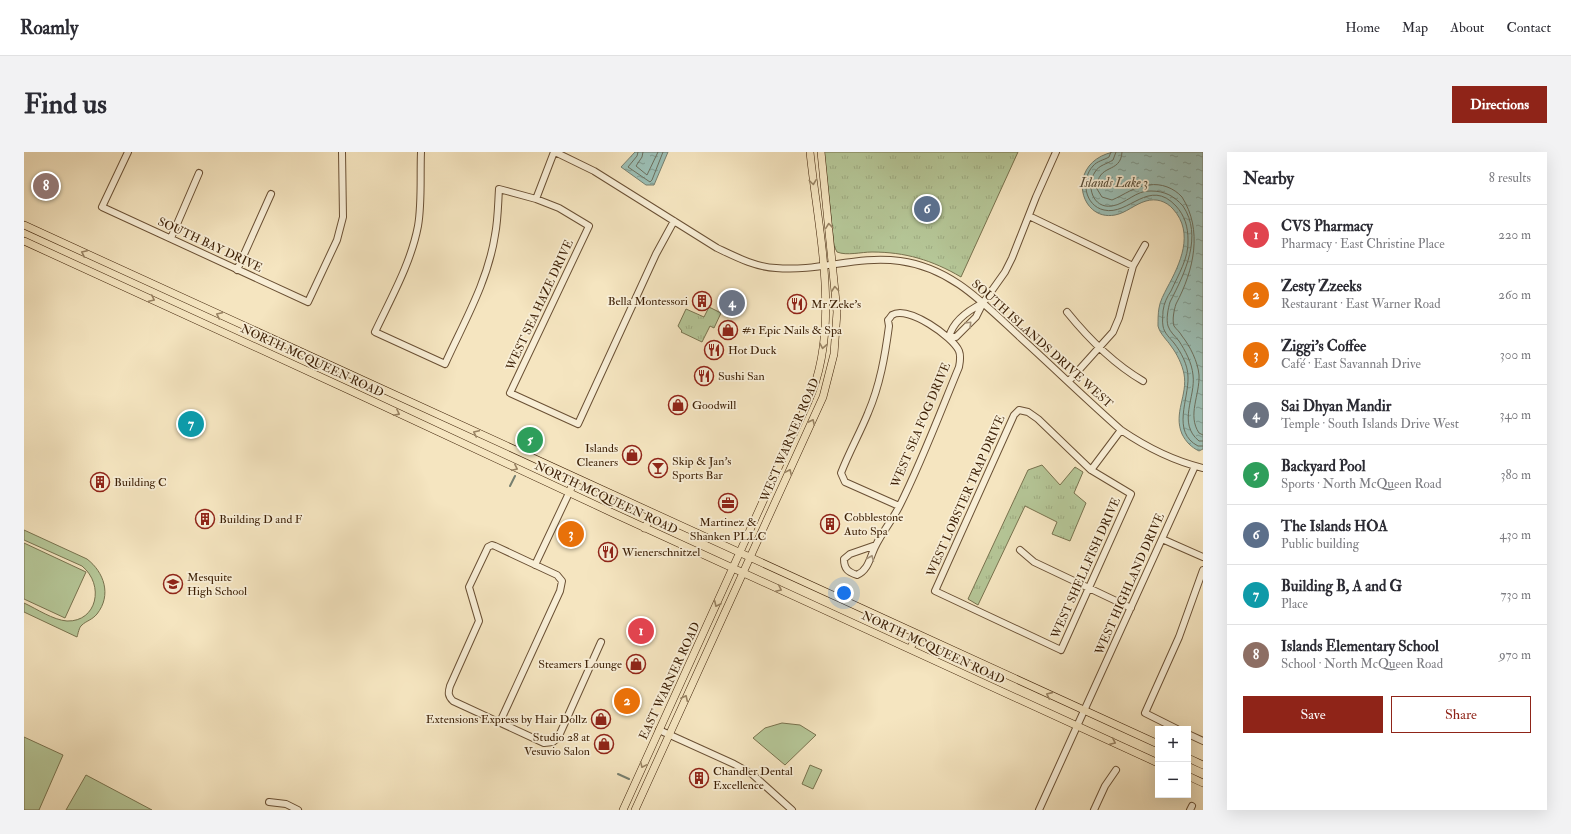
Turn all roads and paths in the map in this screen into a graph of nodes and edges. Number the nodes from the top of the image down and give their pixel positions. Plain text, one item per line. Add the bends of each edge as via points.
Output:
1 (128, 152) edge
2 (342, 152) edge
3 (421, 152) edge
4 (554, 152) edge
5 (810, 152) edge
6 (821, 152) edge
7 (1056, 152) edge
8 (199, 173) dead end
9 (271, 194) dead end
10 (536, 199) junction
11 (1028, 216) junction
12 (674, 221) junction
13 (24, 225) edge
14 (171, 238) junction
15 (24, 241) edge
16 (1144, 245) dead end
17 (832, 265) junction
18 (823, 266) junction
19 (1133, 266) junction
20 (237, 270) junction
21 (983, 303) junction
22 (1067, 312) dead end
23 (949, 337) junction
24 (1100, 347) junction
25 (1069, 381) junction
26 (1143, 381) dead end
27 (808, 402) junction
28 (819, 406) junction
29 (1121, 430) junction
30 (1195, 466) junction
31 (1203, 468) edge
32 (1091, 470) junction
33 (575, 478) junction
34 (569, 493) junction
35 (899, 506) junction
36 (654, 514) junction
37 (644, 528) junction
38 (1162, 539) junction
39 (876, 545) junction
40 (1020, 550) dead end
41 (740, 554) junction
42 (1203, 557) edge
43 (737, 561) joint
44 (748, 562) junction
45 (535, 565) junction
46 (733, 568) junction
47 (1203, 570) edge
48 (743, 573) junction
49 (1089, 588) junction
50 (1131, 608) junction
51 (917, 635) junction
52 (601, 642) dead end
53 (910, 649) junction
54 (1061, 650) joint
55 (578, 693) junction
56 (584, 696) dead end
57 (1084, 711) junction
58 (500, 722) junction
59 (1078, 726) junction
60 (1171, 726) edge
61 (659, 730) junction
62 (669, 734) junction
63 (1191, 735) edge
64 (1203, 741) edge
65 (1155, 743) edge
66 (1191, 759) edge
67 (1156, 762) edge
68 (1203, 765) edge
69 (1116, 770) dead end
70 (1191, 777) edge
71 (1203, 783) edge
72 (269, 802) dead end
73 (298, 810) edge
74 (623, 810) edge
75 (635, 810) edge
76 (792, 810) edge
77 (1039, 810) edge
78 (1094, 810) edge

1 - 14 street, SOUTH BAY DRIVE via 102,207
2 - 20 street, SOUTH BAY DRIVE via 343,217 337,240 308,302
3 - 10 street via 418,225 412,249 376,332 445,364 480,289 489,261 496,234 499,189
4 - 10 street
4 - 12 street, SOUTH ISLANDS DRIVE WEST via 594,171
5 -> 18 main road, WEST WARNER ROAD
17 -> 6 main road, WEST WARNER ROAD
7 - 11 street
8 - 14 street
9 - 20 street
10 - 12 street, WEST SEA HAZE DRIVE via 559,208 589,226 510,393 578,424 656,254
11 - 19 street
11 - 21 street via 1005,272
12 - 18 street, SOUTH ISLANDS DRIVE WEST via 734,257 758,265 777,268
33 -> 13 main road, NORTH MCQUEEN ROAD
14 - 20 street, SOUTH BAY DRIVE
15 -> 34 main road, NORTH MCQUEEN ROAD
16 - 19 street
17 - 18 street, SOUTH ISLANDS DRIVE WEST
17 - 21 street, SOUTH ISLANDS DRIVE WEST via 853,260 877,259 917,264 938,271
28 -> 17 main road, WEST WARNER ROAD via 829,379 836,335
18 -> 27 main road, WEST WARNER ROAD via 825,335 820,368
19 - 24 street via 1119,318 1113,332
21 - 23 street via 970,310 951,330
21 - 25 street, SOUTH ISLANDS DRIVE WEST
22 - 24 street
23 - 35 street, WEST SEA FOG DRIVE via 960,352 958,367 931,436
23 - 35 street via 915,316 893,315 888,320 883,368 876,391 841,472 848,484
24 - 25 street
24 - 26 street
25 - 29 street, SOUTH ISLANDS DRIVE WEST
27 - 28 main road
27 - 41 main road, WEST WARNER ROAD
44 -> 28 main road, WEST WARNER ROAD
29 - 30 street, SOUTH ISLANDS DRIVE WEST via 1142,444
29 - 32 street
30 - 31 street, SOUTH ISLANDS DRIVE WEST
30 - 38 street, WEST HIGHLAND DRIVE
32 - 49 street, WEST SHELLFISH DRIVE via 1131,494
32 - 54 street, WEST LOBSTER TRAP DRIVE via 1038,419 1028,412 1019,410 1014,415 935,591
33 - 34 main road
33 - 36 main road, NORTH MCQUEEN ROAD
34 - 37 main road, NORTH MCQUEEN ROAD
34 - 45 street
35 - 39 street, WEST SEA FOG DRIVE
36 - 37 main road
36 - 41 main road, NORTH MCQUEEN ROAD
37 - 46 main road, NORTH MCQUEEN ROAD
38 - 42 street
38 - 50 street, WEST HIGHLAND DRIVE
39 -> 39 street, WEST SEA FOG DRIVE via 850,554 844,559 844,566 849,572 857,575 862,573
40 - 49 street via 1034,562
41 - 43 main road, WEST WARNER ROAD
41 - 44 main road, NORTH MCQUEEN ROAD
43 - 46 main road, EAST WARNER ROAD
44 - 48 main road, EAST WARNER ROAD
44 - 51 main road, NORTH MCQUEEN ROAD
45 - 58 street via 557,575 562,581 560,591
45 - 58 street via 492,545 485,551 470,583 469,591 479,621 450,686 449,698
46 - 48 main road, NORTH MCQUEEN ROAD
46 -> 61 main road, EAST WARNER ROAD
47 - 60 street via 1179,637 1145,713
48 -> 53 main road, NORTH MCQUEEN ROAD
62 -> 48 main road, EAST WARNER ROAD
49 - 50 street
49 - 54 street, WEST SHELLFISH DRIVE
50 - 57 street, WEST HIGHLAND DRIVE
51 - 53 main road
57 -> 51 main road, NORTH MCQUEEN ROAD
52 - 55 street
53 - 59 main road, NORTH MCQUEEN ROAD
55 - 56 street
55 - 58 street via 558,738 553,742 544,743
57 - 59 street, WEST HIGHLAND DRIVE
57 - 65 main road, NORTH MCQUEEN ROAD
59 -> 67 main road, NORTH MCQUEEN ROAD
59 - 77 street, WEST HIGHLAND DRIVE
61 - 62 street
61 -> 74 main road, EAST WARNER ROAD
62 - 75 main road, EAST WARNER ROAD
62 - 76 street via 752,774
63 - 64 street
66 - 68 main road
69 - 78 street
70 - 71 main road
72 - 73 street via 286,804

